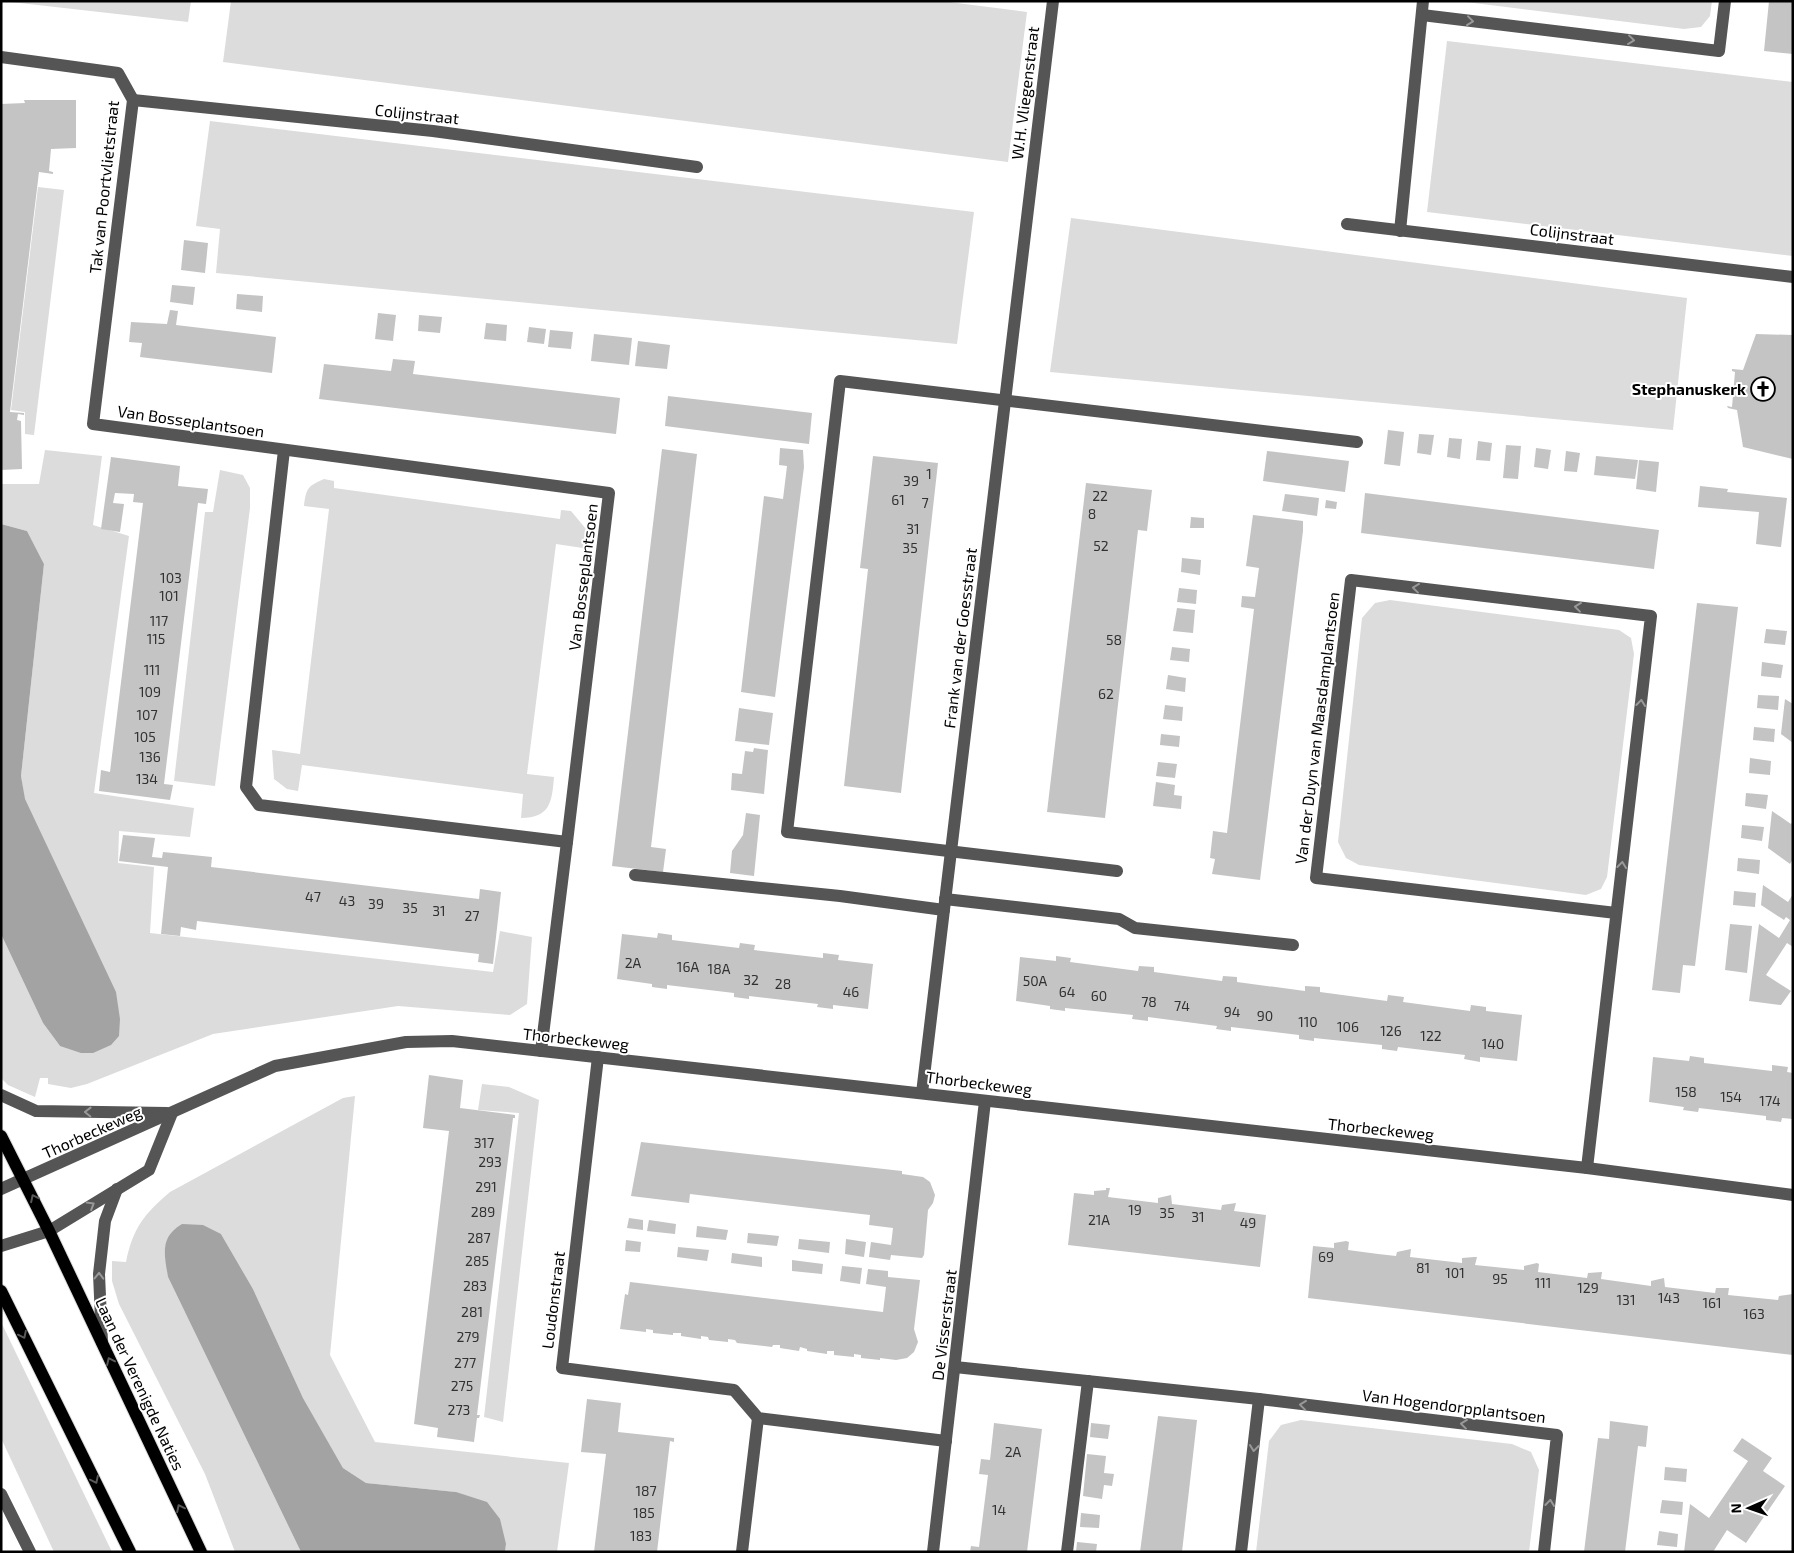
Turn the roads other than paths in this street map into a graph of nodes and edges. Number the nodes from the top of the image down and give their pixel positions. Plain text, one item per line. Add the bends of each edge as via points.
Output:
1 (1052, 1) edge
2 (1423, 1) edge
3 (1725, 1) edge
4 (1422, 15) junction
5 (1, 57) edge
6 (132, 100) junction
7 (697, 166) dead end
8 (1031, 188) joint
9 (1347, 224) dead end
10 (1400, 231) junction
11 (1793, 277) edge
12 (1005, 400) junction
13 (93, 424) joint
14 (1357, 442) dead end
15 (284, 450) junction
16 (567, 842) junction
17 (952, 851) junction
18 (1117, 871) dead end
19 (635, 875) dead end
20 (945, 904) junction
21 (1616, 913) junction
22 (1293, 945) dead end
23 (541, 1051) junction
24 (598, 1057) junction
25 (922, 1093) junction
26 (1, 1095) edge
27 (985, 1101) junction
28 (172, 1114) junction
29 (1, 1136) edge
30 (1587, 1168) junction
31 (25, 1180) junction
32 (117, 1189) junction
33 (1, 1190) edge
34 (1793, 1194) edge
35 (49, 1231) junction
36 (1, 1246) edge
37 (1, 1291) edge
38 (102, 1342) junction
39 (955, 1367) junction
40 (1088, 1381) junction
41 (1259, 1400) junction
42 (758, 1418) junction
43 (946, 1442) junction
44 (1, 1494) edge
45 (30, 1552) edge
46 (130, 1552) edge
47 (201, 1552) edge
48 (742, 1552) edge
49 (933, 1552) edge
50 (1067, 1552) edge
51 (1241, 1552) edge
52 (1544, 1552) edge

1 - 8 street, W.H. Vliegenstraat
2 - 4 street
4 -> 3 street via 1719,50
4 - 10 street
5 - 6 street, Tak van Poortvlietstraat via 118,73
6 - 7 street, Colijnstraat via 433,131
6 - 13 street, Tak van Poortvlietstraat
8 - 12 street, Frank van der Goesstraat
9 - 10 street, Colijnstraat
10 - 11 street, Colijnstraat
12 - 14 street
12 - 17 street, Frank van der Goesstraat
12 - 17 street via 840,381 787,832
13 - 15 street, Van Bosseplantsoen
15 - 16 street, Van Bosseplantsoen via 246,787 259,805
15 - 16 street, Van Bosseplantsoen via 609,493
16 - 23 street, Van Bosseplantsoen
17 - 18 street
17 - 20 street, Frank van der Goesstraat
19 - 20 street
20 - 22 street via 1119,919 1135,928
20 - 25 street, Frank van der Goesstraat
21 -> 21 street, Van der Duyn van Maasdamplantsoen via 1652,616 1351,580 1316,878
21 - 30 street, Van der Duyn van Maasdamplantsoen
23 - 24 street, Thorbeckeweg
23 - 28 street, Thorbeckeweg via 452,1041 406,1042 276,1066
24 - 25 street, Thorbeckeweg
24 - 42 street, Loudonstraat via 562,1368 734,1390
25 - 27 street, Thorbeckeweg
28 -> 26 street via 36,1111
27 - 30 street, Thorbeckeweg
27 - 39 street, De Visserstraat
28 - 31 street, Thorbeckeweg
28 - 32 street, Thorbeckeweg via 148,1170
29 - 31 main road, Laan der Verenigde Naties
30 - 34 street, Thorbeckeweg
31 - 33 street
35 -> 31 main road, Laan der Verenigde Naties
35 -> 32 street, Thorbeckeweg
38 -> 32 street via 99,1274 105,1221
35 - 36 street
35 - 38 main road, Laan der Verenigde Naties
37 -> 46 main road
47 -> 38 main road, Laan der Verenigde Naties
39 - 40 street, Van Hogendorpplantsoen
39 - 43 street, De Visserstraat
40 - 41 street, Van Hogendorpplantsoen
40 - 50 street
41 -> 51 street
52 -> 41 street, Van Hogendorpplantsoen via 1557,1435
42 - 43 street
42 - 48 street
43 - 49 street, De Visserstraat
44 - 45 street

